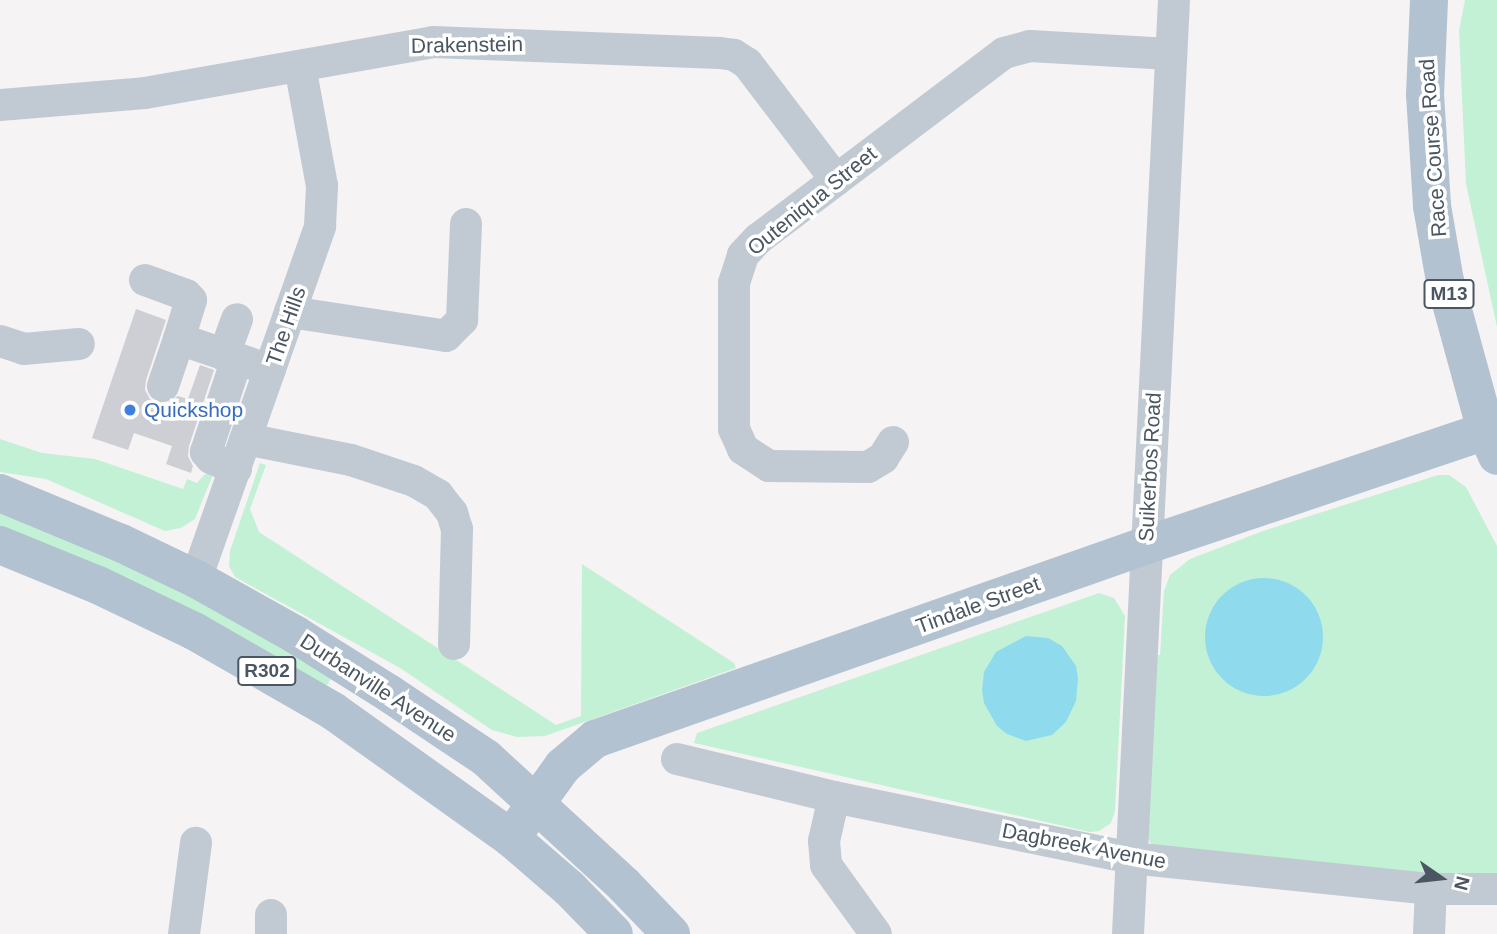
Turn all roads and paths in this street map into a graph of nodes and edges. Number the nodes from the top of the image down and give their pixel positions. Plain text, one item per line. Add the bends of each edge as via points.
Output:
1 (1174, 0) edge
2 (1429, 0) edge
3 (1170, 54) junction
4 (300, 66) junction
5 (0, 105) edge
6 (836, 180) junction
7 (466, 224) dead end
8 (145, 280) dead end
9 (290, 312) junction
10 (237, 319) dead end
11 (179, 339) junction
12 (0, 341) edge
13 (79, 344) dead end
14 (231, 357) junction
15 (270, 370) junction
16 (163, 386) dead end
17 (246, 439) junction
18 (893, 442) dead end
19 (1492, 444) edge
20 (236, 469) junction
21 (0, 493) edge
22 (0, 545) edge
23 (1147, 545) junction
24 (196, 579) junction
25 (454, 644) dead end
26 (677, 758) dead end
27 (834, 797) junction
28 (535, 804) junction
29 (511, 838) junction
30 (196, 843) dead end
31 (1131, 858) junction
32 (1431, 889) junction
33 (1497, 890) edge
34 (184, 934) edge
35 (614, 934) edge
36 (671, 934) edge
37 (876, 934) edge
38 (1128, 934) edge
39 (1429, 934) edge

1 - 3 street, Suikerbos Road
2 - 19 main road, Race Course Road / M13 via 1425,94 1432,206 1445,281
3 - 6 street, Outeniqua Street via 1030,46 1012,49
3 - 23 street, Suikerbos Road
4 - 5 street, Drakenstein via 145,93
4 - 6 street, Drakenstein via 433,42 734,55 747,63
4 - 9 street, The Hills via 323,201 317,236
6 - 18 street, Outeniqua Street via 750,246 738,264 734,283 734,429 750,457 780,467 868,467 883,458
7 - 9 street via 462,320 446,336
8 - 11 street via 191,300
9 - 15 street, The Hills
10 - 14 street
11 - 14 street
11 - 16 street
12 - 13 street via 24,349
14 - 15 street
14 - 20 street via 206,452
15 - 17 street, The Hills
17 - 20 street, The Hills
17 - 25 street via 351,460 414,481 438,495 453,513 457,529
19 - 23 main road, Tindale Street
20 - 24 street, The Hills
21 - 24 main road, Durbanville Avenue / R302
22 - 29 main road, Durbanville Avenue / R302 via 98,585 246,659 380,742
23 - 28 main road, Tindale Street via 595,739 572,756
23 - 31 street, Suikerbos Road
24 - 28 main road, Durbanville Avenue / R302 via 390,694 486,758
26 - 27 street, Dagbreek Avenue
27 - 31 street, Dagbreek Avenue
27 - 37 street via 824,841 826,865
28 - 29 main road, Tindale Street
28 - 36 main road, Durbanville Avenue / R302
29 - 35 main road, Durbanville Avenue / R302
30 - 34 street
31 - 32 street, Dagbreek Avenue
31 - 38 street, Suikerbos Road
32 - 33 street, Dagbreek Avenue
32 - 39 street

